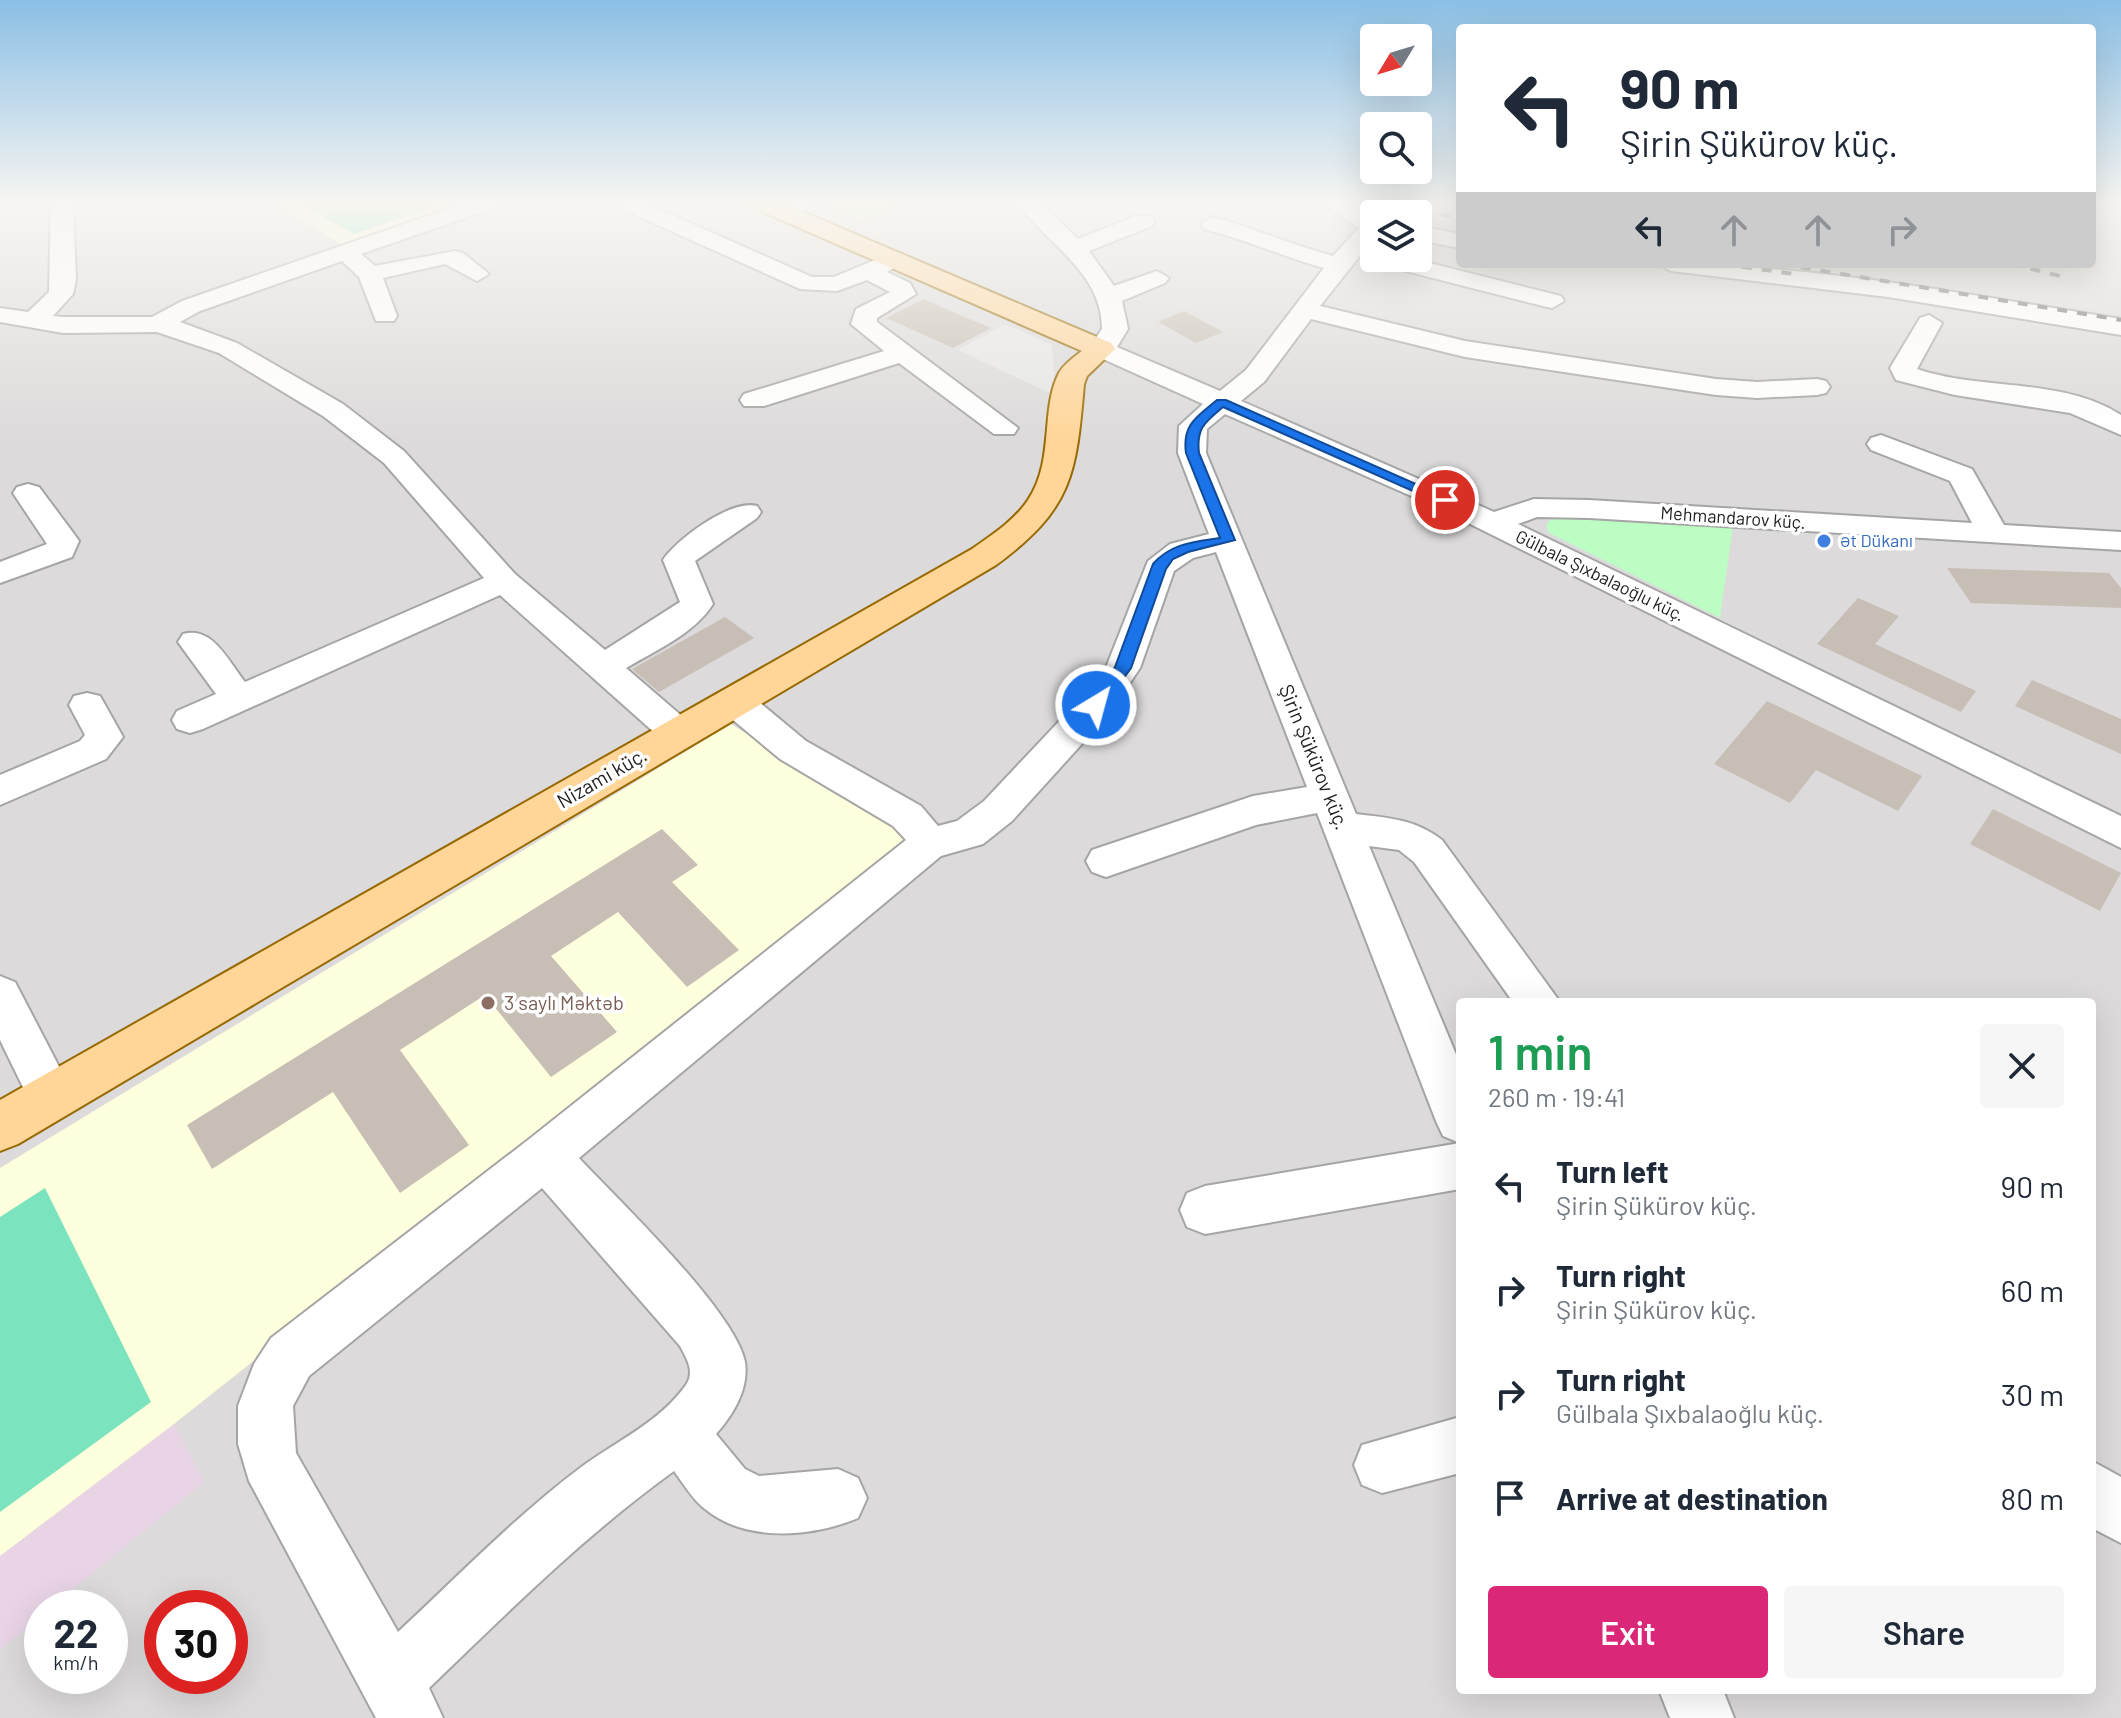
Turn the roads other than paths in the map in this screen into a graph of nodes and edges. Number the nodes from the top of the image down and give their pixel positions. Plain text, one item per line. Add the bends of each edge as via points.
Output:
1 (62, 283) edge
2 (256, 283) edge
3 (373, 283) edge
4 (806, 283) edge
5 (839, 283) edge
6 (892, 283) edge
7 (949, 283) edge
8 (1097, 283) edge
9 (1144, 283) edge
10 (1329, 283) edge
11 (1482, 283) edge
12 (1828, 283) edge
13 (1107, 298) junction
14 (1552, 301) dead end
15 (1304, 310) junction
16 (0, 315) edge
17 (385, 316) dead end
18 (33, 321) junction
19 (1929, 323) dead end
20 (157, 324) junction
21 (2121, 327) edge
22 (1101, 349) junction
23 (903, 353) junction
24 (1817, 387) dead end
25 (754, 400) dead end
26 (1221, 402) junction
27 (2121, 427) edge
28 (1004, 428) dead end
29 (1881, 444) dead end
30 (28, 493) dead end
31 (746, 512) dead end
32 (1492, 523) junction
33 (1993, 533) junction
34 (1228, 540) junction
35 (2121, 541) edge
36 (0, 573) edge
37 (504, 581) junction
38 (195, 642) dead end
39 (602, 667) junction
40 (238, 698) junction
41 (734, 701) junction
42 (87, 705) dead end
43 (190, 720) dead end
44 (678, 733) junction
45 (0, 791) edge
46 (1335, 812) junction
47 (2121, 833) edge
48 (928, 844) junction
49 (1106, 861) dead end
50 (0, 995) edge
51 (1535, 998) edge
52 (51, 1097) junction
53 (1456, 1111) edge
54 (0, 1127) edge
55 (545, 1156) junction
56 (1456, 1167) edge
57 (1205, 1210) dead end
58 (679, 1433) junction
59 (1456, 1446) edge
60 (1382, 1465) dead end
61 (2096, 1493) edge
62 (838, 1498) dead end
63 (2121, 1514) edge
64 (1693, 1694) edge
65 (401, 1700) edge
66 (1702, 1718) edge

1 - 18 street via 61,294
2 - 20 street
3 - 17 street
4 - 5 street
6 - 23 street via 904,294 865,314 864,324
7 - 22 main road, Gülbala Şıxbalaoğlu küç.
8 - 13 street
9 - 13 street
10 - 15 street
11 - 14 street
12 - 21 street
13 - 22 street via 1116,327
15 - 24 street via 1465,349 1716,387
15 - 26 street via 1255,376
16 - 18 street
18 - 20 street
19 - 27 street via 1903,368 1905,374 2063,404
20 - 37 street via 228,348 333,410 394,457
22 - 26 street, Gülbala Şıxbalaoğlu küç.
22 - 41 main road, Nizami küç. via 1074,372 1069,384 1060,468 1050,498 1034,519 984,557
23 - 25 street
23 - 28 street
26 - 32 street, Gülbala Şıxbalaoğlu küç.
26 - 34 street, Şirin Şükürov küç. via 1193,426 1190,438
29 - 33 street via 1962,475
30 - 36 street via 63,541 61,550
31 - 39 street via 679,560 697,604 685,617
32 - 33 street, Mehmandarov küç. via 1534,508 1589,509
32 - 47 street, Gülbala Şıxbalaoğlu küç.
33 - 35 street, Mehmandarov küç.
34 - 46 street, Şirin Şükürov küç.
34 - 48 street via 1168,556 1123,668 1096,705 998,811 969,833
37 - 39 street
37 - 40 street
38 - 40 street
39 - 44 street
40 - 43 street
41 - 44 main road, Nizami küç.
41 - 48 street via 793,750 907,816
42 - 45 street via 105,737 93,750
44 - 52 main road, Nizami küç.
46 - 49 street via 1253,811
46 - 51 street via 1409,836 1428,851
46 - 53 street, Şirin Şükürov küç.
48 - 55 street
50 - 52 street
52 - 54 main road, Nizami küç.
55 - 58 street via 699,1327 718,1363 713,1396
55 - 65 street via 290,1357 273,1382 261,1422 269,1461
56 - 57 street
58 - 62 street via 725,1489 756,1505
58 - 65 street via 549,1532
59 - 60 street
61 - 63 street
64 - 66 street

